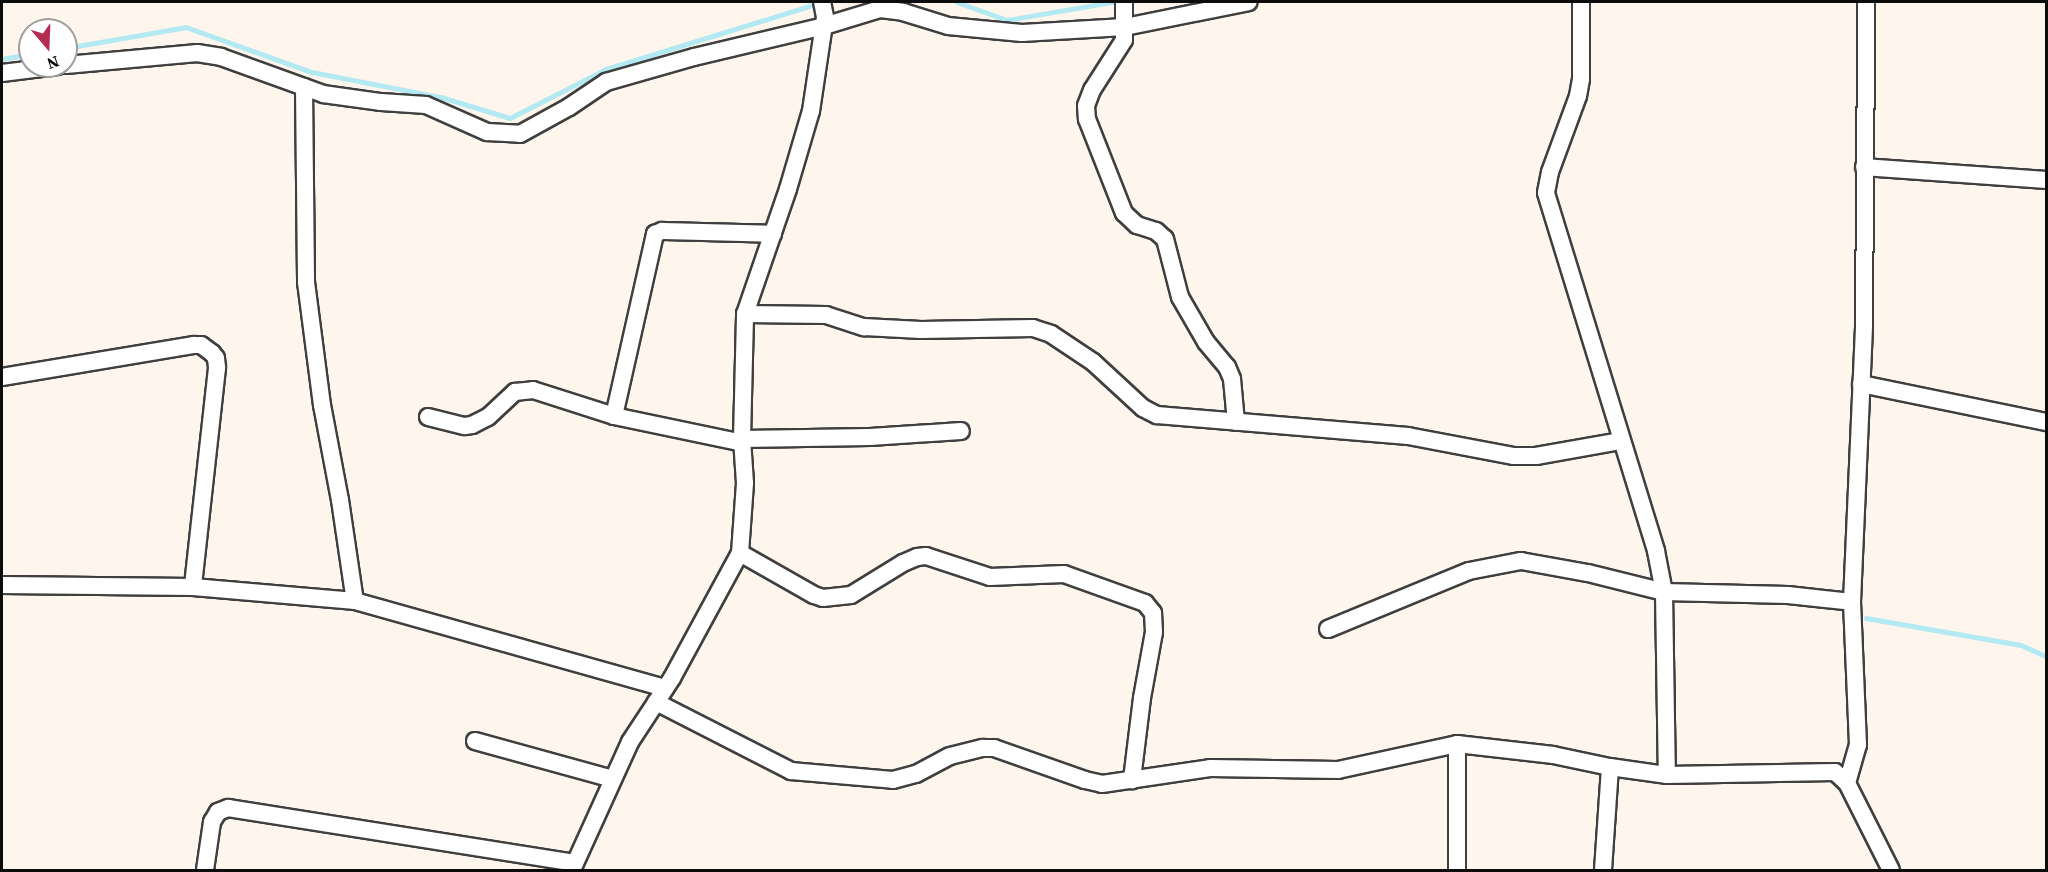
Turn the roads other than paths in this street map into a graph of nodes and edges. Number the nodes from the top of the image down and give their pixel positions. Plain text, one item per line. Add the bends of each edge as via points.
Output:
1 (1124, 2) edge
2 (1249, 2) edge
3 (1581, 2) edge
4 (1866, 2) edge
5 (823, 15) edge
6 (1125, 23) junction
7 (78, 64) edge
8 (18, 71) edge
9 (2, 73) edge
10 (304, 87) junction
11 (1864, 167) junction
12 (2046, 180) edge
13 (772, 234) junction
14 (745, 314) junction
15 (2, 377) edge
16 (1861, 384) junction
17 (614, 416) junction
18 (428, 417) dead end
19 (1236, 422) junction
20 (2046, 422) edge
21 (962, 431) dead end
22 (743, 441) junction
23 (1620, 441) junction
24 (740, 553) junction
25 (2, 585) edge
26 (194, 587) junction
27 (1664, 592) junction
28 (355, 601) junction
29 (1852, 602) junction
30 (1328, 629) dead end
31 (660, 695) junction
32 (475, 741) dead end
33 (1457, 744) junction
34 (1610, 767) junction
35 (1667, 775) junction
36 (613, 779) junction
37 (1132, 780) junction
38 (1848, 783) junction
39 (574, 867) edge
40 (205, 870) edge
41 (1457, 870) edge
42 (1603, 870) edge
43 (1891, 870) edge

1 - 6 street
2 - 6 street
3 - 23 street via 1578,96 1546,193
4 - 11 street
5 - 6 street via 880,9 948,26 1022,33
5 - 10 street via 606,81 520,134 487,132 426,105 323,94
5 - 13 street via 811,111
6 - 19 street via 1122,46 1092,90 1086,106 1087,119 1124,213 1137,225 1156,231 1165,239 1180,297 1232,379
7 - 10 street via 197,53 243,63
8 - 9 street
10 - 28 street via 306,282
11 - 12 street
11 - 16 street
13 - 14 street
13 - 17 street via 655,234
14 - 19 street via 826,315 864,327 910,330 1033,328 1051,334 1093,362 1143,408 1157,415
14 - 22 street
15 - 26 street via 194,345 212,353 217,368
16 - 20 street
16 - 29 street
17 - 18 street via 523,390 506,397 488,417 472,425
17 - 22 street
19 - 23 street via 1408,436 1514,456 1536,456
21 - 22 street
22 - 24 street via 745,483
23 - 27 street via 1656,551
24 - 31 street
24 - 37 street via 823,598 851,595 903,563 926,556 990,577 1064,574 1145,603 1153,613 1154,632
25 - 26 street
26 - 28 street
27 - 29 street via 1788,595
27 - 30 street via 1521,561 1469,571
27 - 35 street
28 - 31 street
29 - 38 street via 1858,746
31 - 36 street via 630,742
31 - 37 street via 791,771 904,779 950,756 994,748 1102,784
32 - 36 street
33 - 34 street via 1553,755
33 - 37 street via 1338,770 1210,768
33 - 41 street
34 - 35 street
34 - 42 street
35 - 38 street via 1829,771
36 - 39 street
38 - 43 street
39 - 40 street via 228,808 218,812 212,822

